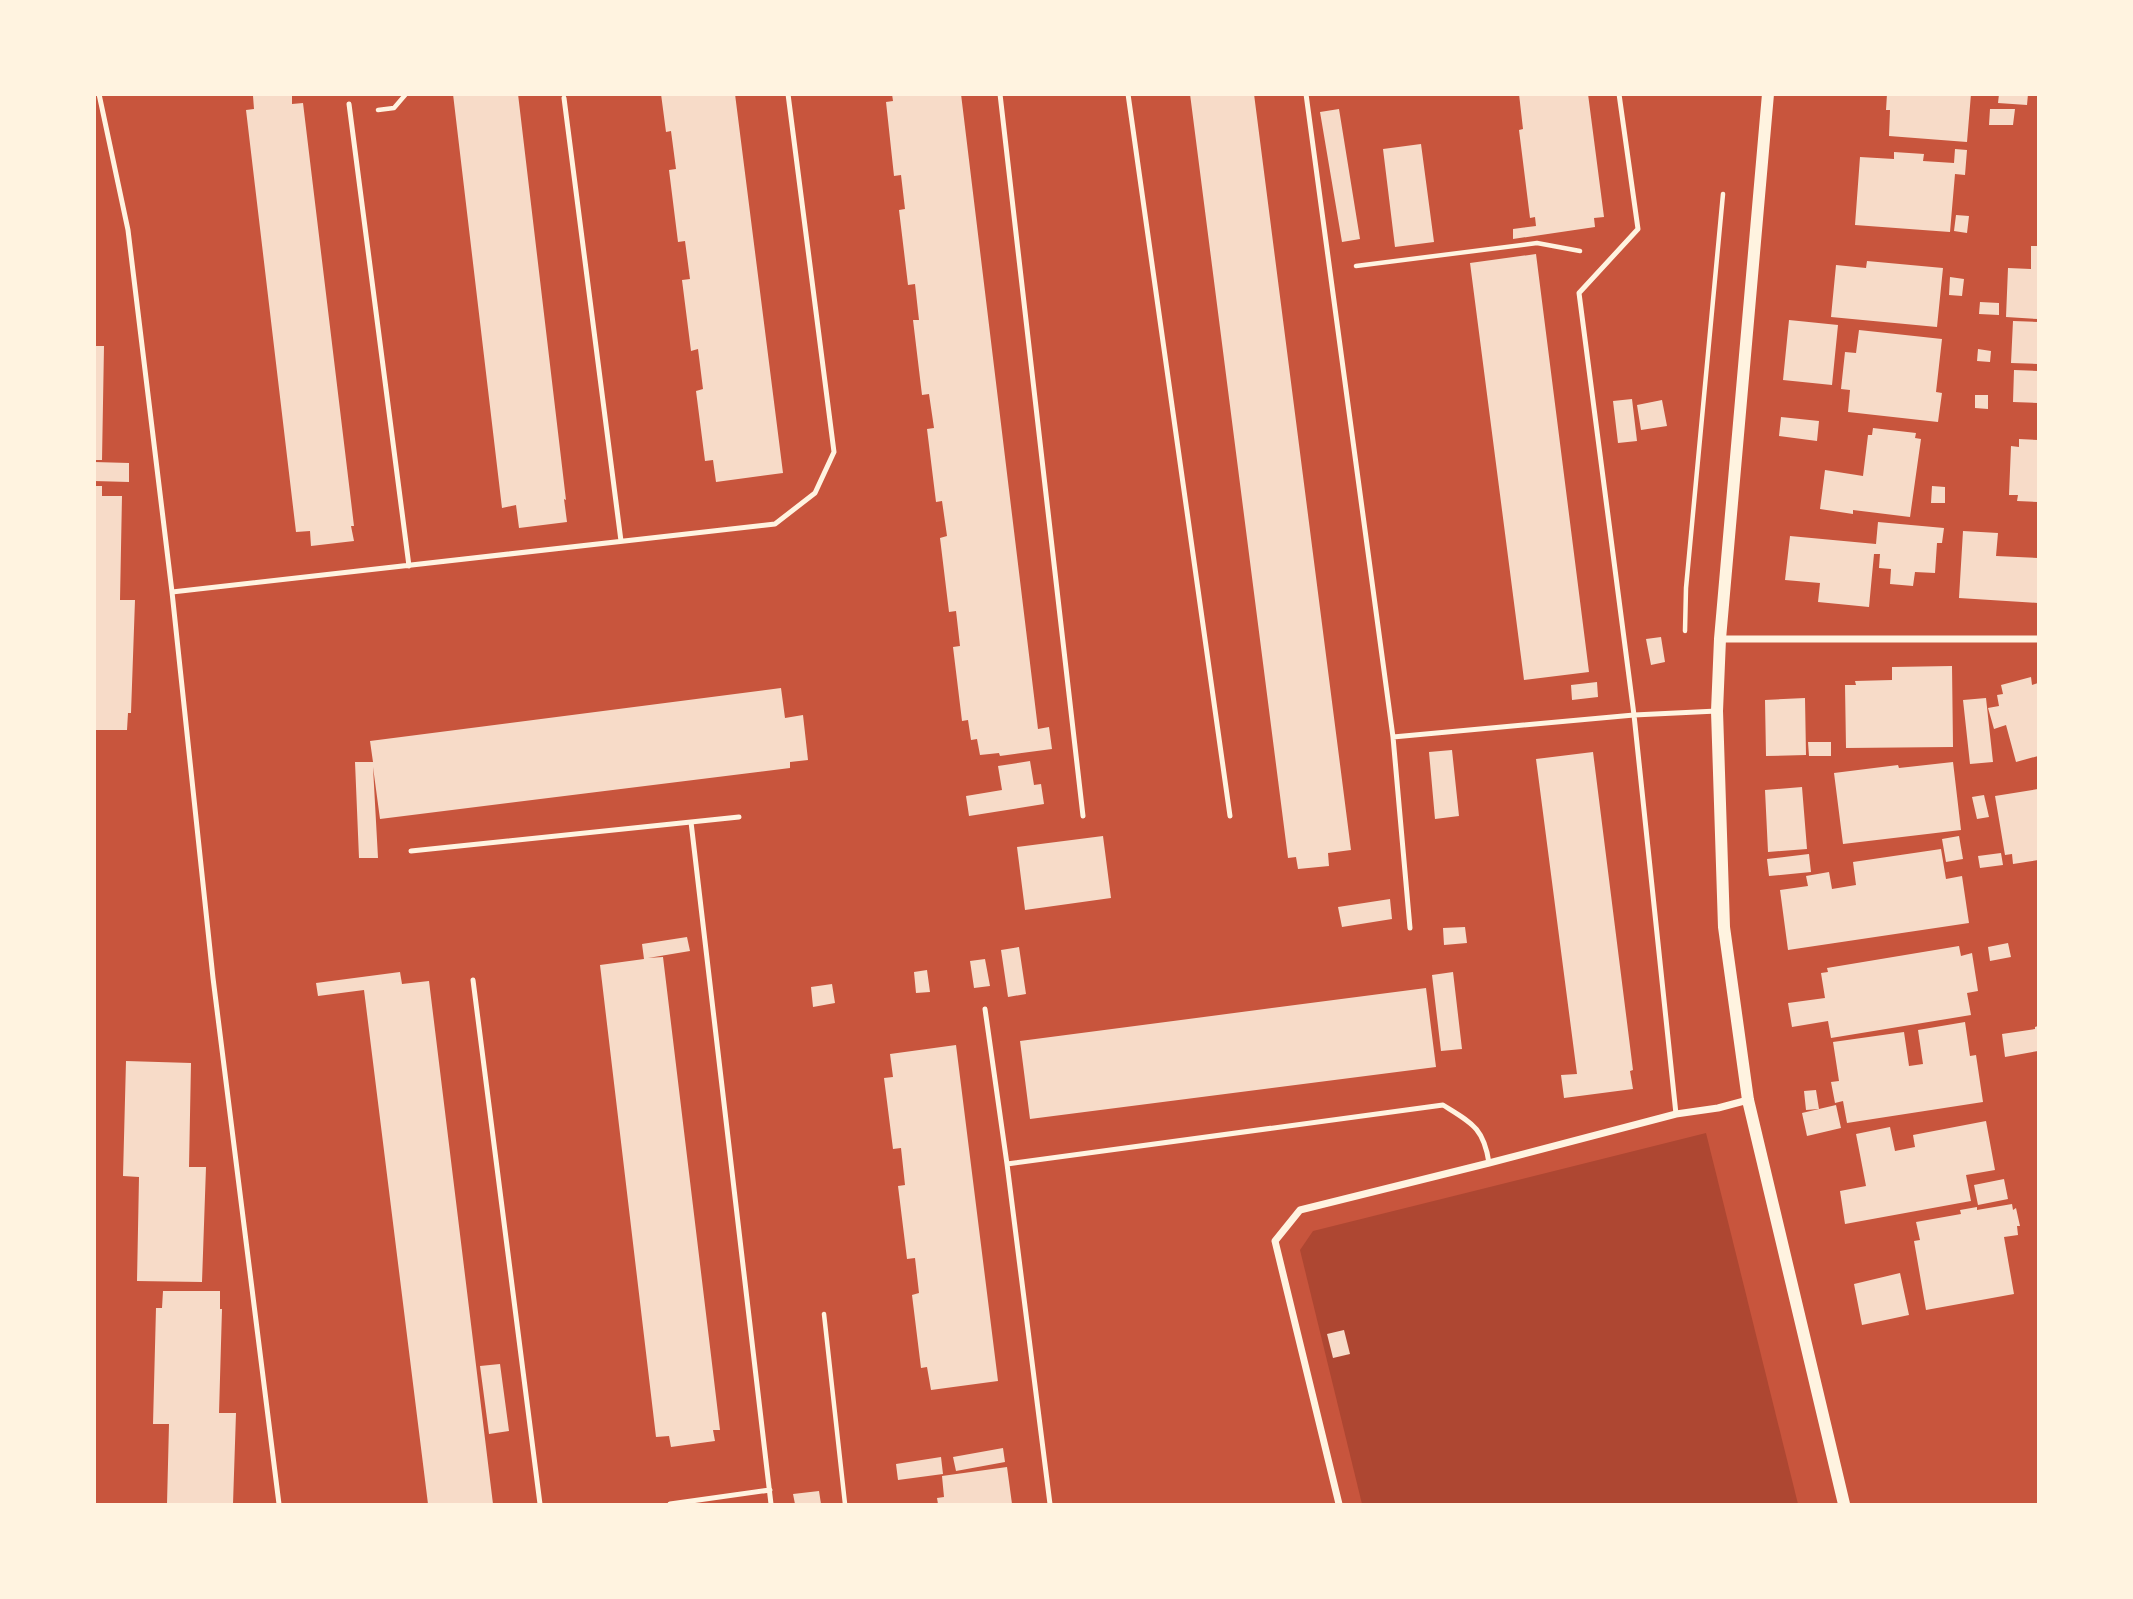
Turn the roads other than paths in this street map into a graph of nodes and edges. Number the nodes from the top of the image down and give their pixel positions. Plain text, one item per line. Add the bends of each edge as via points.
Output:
1 (99, 94) edge
2 (788, 94) edge
3 (1000, 94) edge
4 (1128, 94) edge
5 (1306, 94) edge
6 (1619, 94) edge
7 (1768, 94) edge
8 (564, 98) dead end
9 (349, 104) dead end
10 (621, 541) junction
11 (409, 566) junction
12 (172, 592) junction
13 (1720, 639) junction
14 (2039, 639) edge
15 (1717, 711) junction
16 (1634, 715) junction
17 (1393, 737) junction
18 (1083, 816) dead end
19 (1230, 816) dead end
20 (739, 817) dead end
21 (691, 822) junction
22 (411, 851) dead end
23 (1410, 928) dead end
24 (473, 980) dead end
25 (985, 1009) dead end
26 (1748, 1100) junction
27 (1676, 1114) junction
28 (1489, 1163) junction
29 (1007, 1164) junction
30 (770, 1490) junction
31 (279, 1504) edge
32 (540, 1504) edge
33 (670, 1504) edge
34 (771, 1504) edge
35 (1049, 1504) edge
36 (1339, 1504) edge
37 (1844, 1504) edge

1 - 12 lane via 128,230
2 - 10 lane via 834,452 815,494 775,524
3 - 18 lane
4 - 19 lane
5 - 17 lane
6 - 16 lane via 1638,229 1579,293
7 - 13 street
8 - 10 lane
9 - 11 lane
10 - 11 lane
11 - 12 lane
12 - 31 lane via 213,978
13 - 14 street
13 - 15 street
15 - 16 lane
15 - 26 street via 1724,927
16 - 17 lane
16 - 27 lane
17 - 23 lane
20 - 21 lane
21 - 22 lane
21 - 30 lane
24 - 32 lane
25 - 29 lane
26 - 27 street
26 - 37 street
27 - 28 street
28 - 29 lane via 1486,1144 1473,1124 1443,1105
28 - 36 street via 1300,1210 1275,1241
29 - 35 lane
30 - 33 lane
30 - 34 lane

